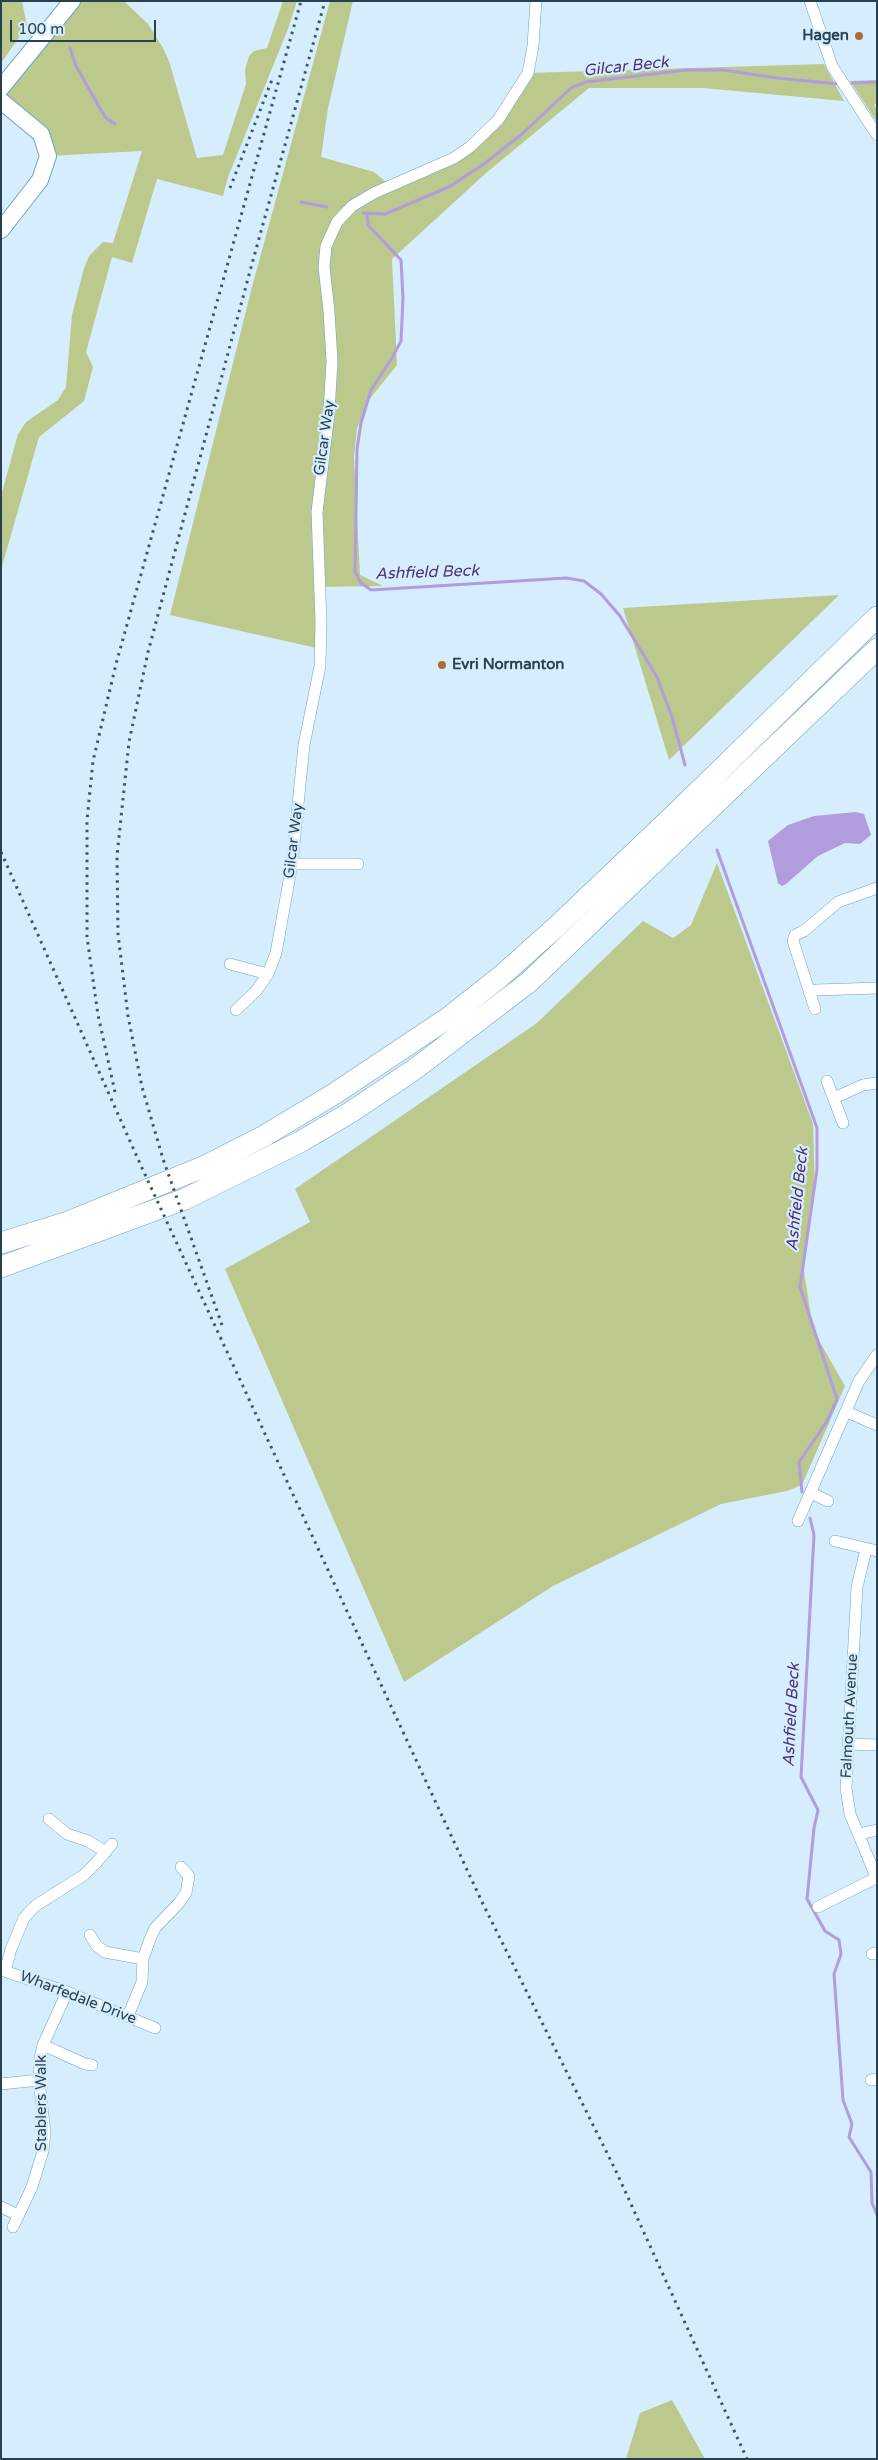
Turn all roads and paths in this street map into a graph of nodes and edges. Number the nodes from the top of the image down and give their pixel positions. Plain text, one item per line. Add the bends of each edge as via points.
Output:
1 (72, 1) edge
2 (536, 1) edge
3 (810, 1) edge
4 (1, 88) edge
5 (1, 101) edge
6 (877, 136) edge
7 (1, 230) edge
8 (877, 617) edge
9 (877, 649) edge
10 (877, 654) edge
11 (827, 698) junction
12 (292, 864) junction
13 (358, 864) dead end
14 (877, 888) edge
15 (230, 964) dead end
16 (268, 974) junction
17 (877, 988) edge
18 (809, 992) junction
19 (815, 1009) dead end
20 (236, 1010) dead end
21 (828, 1081) dead end
22 (877, 1083) edge
23 (834, 1098) junction
24 (843, 1123) dead end
25 (1, 1243) edge
26 (1, 1267) edge
27 (877, 1355) edge
28 (847, 1412) junction
29 (877, 1425) edge
30 (810, 1493) junction
31 (828, 1501) dead end
32 (798, 1521) dead end
33 (835, 1542) dead end
34 (872, 1550) edge
35 (848, 1744) junction
36 (877, 1745) edge
37 (49, 1820) dead end
38 (877, 1830) edge
39 (858, 1834) junction
40 (189, 1873) dead end
41 (876, 1878) edge
42 (818, 1907) dead end
43 (90, 1934) dead end
44 (143, 1959) junction
45 (3, 1970) edge
46 (67, 1992) junction
47 (128, 2016) junction
48 (155, 2028) dead end
49 (43, 2045) junction
50 (92, 2065) dead end
51 (39, 2080) junction
52 (1, 2084) edge
53 (1, 2206) edge
54 (18, 2215) junction
55 (13, 2227) dead end

1 - 4 street
2 - 12 street, Gilcar Way via 528,72 498,120 454,158 352,206 336,222 326,246 324,267 332,361 316,512 320,666 304,745
3 - 6 street via 832,66
5 - 7 street via 42,134 48,156 40,180
8 - 25 highway via 556,927 448,1018 334,1094 203,1167 68,1222
9 - 11 highway
10 - 11 highway
11 - 26 highway via 529,982 415,1069 300,1142 185,1199
12 - 13 street
12 - 16 street, Gilcar Way via 276,953
14 - 18 street via 838,902 795,935 793,941
15 - 16 street
16 - 20 street, Gilcar Way via 256,992
17 - 18 street
18 - 19 street
21 - 23 street
22 - 23 street via 863,1084
23 - 24 street
27 - 28 street via 859,1381
28 - 29 street
28 - 30 street
30 - 31 street
30 - 32 street
33 - 34 street
34 - 35 street, Falmouth Avenue via 857,1587
35 - 36 street
35 - 39 street, Falmouth Avenue via 846,1788 850,1814
37 - 45 street via 66,1834 109,1848 84,1875 35,1906 24,1918
38 - 39 street
39 - 41 street, Falmouth Avenue
40 - 44 street via 186,1893 155,1928
41 - 42 street
43 - 44 street via 105,1952
44 - 47 street via 142,1982
45 - 46 street, Wharfedale Drive
46 - 47 street, Wharfedale Drive
46 - 49 street, Stablers Walk
47 - 48 street, Wharfedale Drive
49 - 50 street
49 - 51 street, Stablers Walk
51 - 52 street
51 - 54 street, Stablers Walk via 44,2114 43,2151 32,2187
53 - 54 street
54 - 55 street, Stablers Walk

